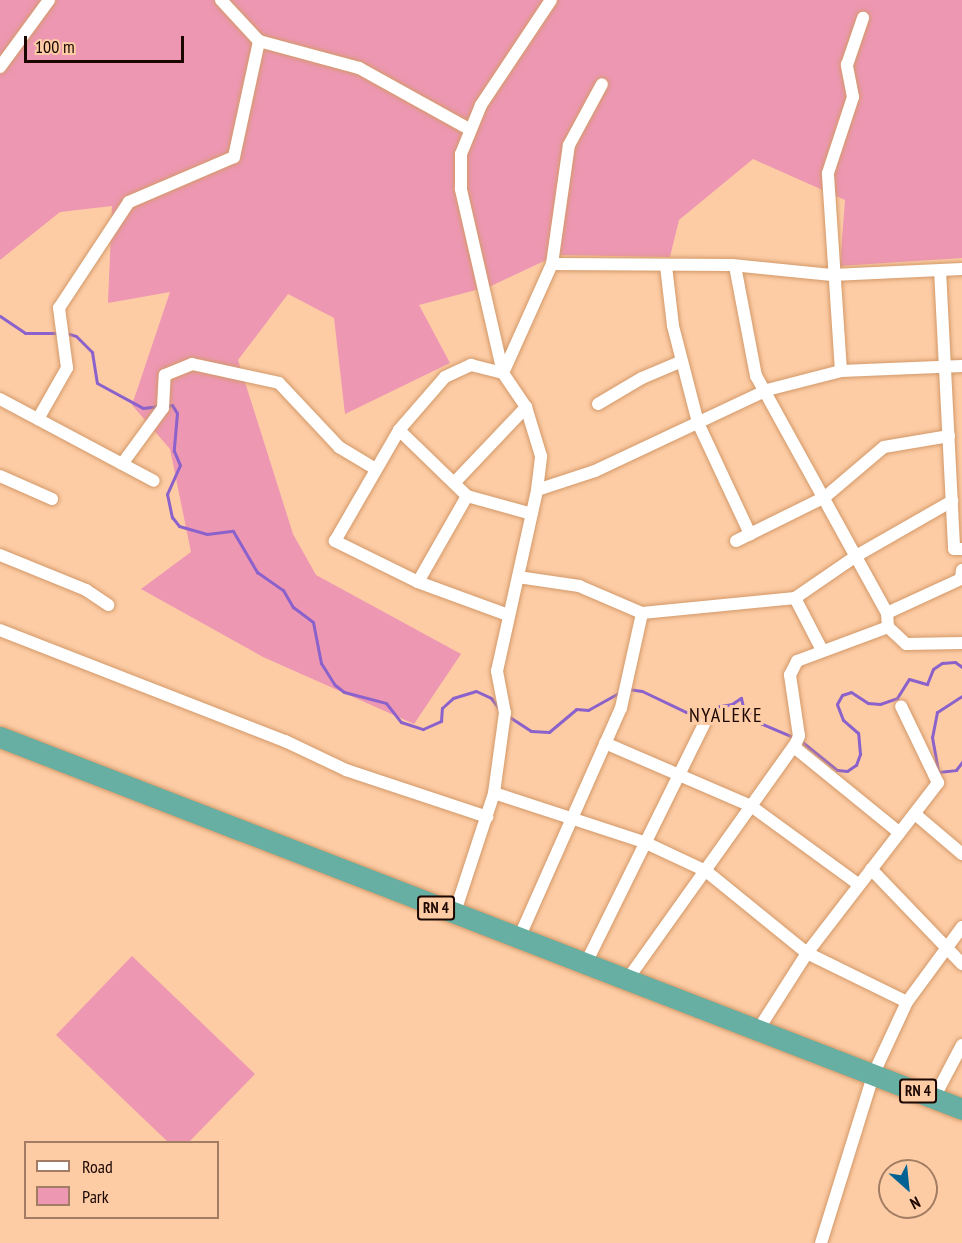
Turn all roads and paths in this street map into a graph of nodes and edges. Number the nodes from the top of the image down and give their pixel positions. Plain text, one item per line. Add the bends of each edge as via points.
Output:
1 (49, 0) edge
2 (221, 0) edge
3 (551, 0) edge
4 (863, 18) dead end
5 (259, 40) junction
6 (0, 67) edge
7 (602, 84) dead end
8 (469, 129) junction
9 (552, 264) junction
10 (666, 266) junction
11 (735, 266) junction
12 (962, 269) edge
13 (940, 270) junction
14 (832, 275) junction
15 (682, 361) junction
16 (945, 366) junction
17 (962, 366) edge
18 (841, 370) junction
19 (504, 373) junction
20 (767, 390) junction
21 (0, 399) edge
22 (598, 404) dead end
23 (526, 407) junction
24 (38, 419) junction
25 (698, 423) junction
26 (399, 430) junction
27 (949, 436) junction
28 (122, 464) junction
29 (956, 464) edge
30 (374, 468) junction
31 (0, 476) edge
32 (154, 481) dead end
33 (454, 483) junction
34 (537, 490) junction
35 (467, 496) junction
36 (825, 497) junction
37 (52, 499) dead end
38 (952, 501) junction
39 (532, 514) junction
40 (750, 534) junction
41 (736, 541) dead end
42 (962, 549) edge
43 (0, 555) edge
44 (856, 556) junction
45 (962, 570) edge
46 (518, 577) junction
47 (418, 582) junction
48 (795, 598) junction
49 (108, 605) dead end
50 (887, 613) junction
51 (642, 614) junction
52 (508, 615) junction
53 (888, 627) junction
54 (0, 630) edge
55 (962, 643) edge
56 (822, 650) junction
57 (901, 706) dead end
58 (704, 724) dead end
59 (0, 737) edge
60 (797, 742) junction
61 (605, 743) junction
62 (680, 772) junction
63 (494, 793) junction
64 (752, 806) junction
65 (915, 814) junction
66 (487, 817) junction
67 (573, 817) junction
68 (900, 833) junction
69 (644, 842) junction
70 (962, 854) edge
71 (871, 869) junction
72 (706, 871) junction
73 (858, 884) junction
74 (454, 915) junction
75 (962, 927) edge
76 (519, 938) junction
77 (946, 947) junction
78 (807, 953) junction
79 (586, 963) junction
80 (962, 964) edge
81 (627, 980) junction
82 (907, 1002) junction
83 (758, 1030) junction
84 (962, 1045) edge
85 (873, 1073) junction
86 (934, 1098) junction
87 (962, 1109) edge
88 (821, 1243) edge

1 - 6 street
2 - 5 street
3 - 8 street
4 - 14 street via 847,65 853,97 828,173
5 - 8 street via 359,68
5 - 24 street via 234,157 129,202 59,308 67,368
7 - 9 street via 569,145
8 - 19 street via 461,154 461,189
9 - 10 street
9 - 19 street
10 - 11 street
10 - 15 street
11 - 14 street
11 - 20 street via 756,375
12 - 13 street
13 - 14 street
13 - 16 street
14 - 18 street
15 - 22 street via 642,378
15 - 25 street
16 - 17 street
16 - 18 street
16 - 27 street
18 - 20 street
19 - 23 street
19 - 26 street via 471,365 445,377
20 - 25 street
20 - 36 street
21 - 24 street
23 - 33 street
23 - 34 street via 541,456
24 - 28 street
25 - 34 street via 595,471
25 - 40 street
26 - 30 street
26 - 33 street
27 - 29 street
27 - 36 street via 884,447
28 - 30 street via 163,405 165,375 192,364 279,383 339,447
28 - 32 street
29 - 38 street
30 - 47 street via 335,541
31 - 37 street
33 - 35 street
34 - 39 street
35 - 39 street
35 - 47 street
36 - 40 street
36 - 44 street
38 - 42 street via 954,549
38 - 44 street
39 - 46 street
40 - 41 street
43 - 49 street via 86,590
44 - 48 street
44 - 50 street
45 - 50 street via 962,579
46 - 51 street via 579,586
46 - 52 street
47 - 52 street
48 - 51 street
48 - 56 street
50 - 53 street
51 - 61 street via 621,708
52 - 63 street via 497,671 505,713
53 - 55 street via 906,644
53 - 56 street
54 - 66 street via 285,741 346,770
56 - 60 street via 797,661 790,675
57 - 65 street via 938,783
58 - 62 street
59 - 74 highway, RN 4
60 - 64 street
60 - 68 street
61 - 62 street
61 - 67 street
62 - 64 street
62 - 69 street
63 - 66 street
63 - 67 street
64 - 72 street
64 - 73 street
65 - 68 street
65 - 70 street
66 - 74 street
67 - 69 street
67 - 76 street
68 - 71 street
69 - 72 street
69 - 79 street
71 - 73 street
71 - 77 street
72 - 78 street
72 - 81 street
73 - 78 street
74 - 76 highway, RN 4
75 - 77 street
76 - 79 highway, RN 4
77 - 80 street
77 - 82 street
78 - 82 street
78 - 83 street
79 - 81 highway, RN 4
81 - 83 highway, RN 4
82 - 85 street
83 - 85 highway, RN 4
84 - 86 street
85 - 86 highway, RN 4
85 - 88 street
86 - 87 highway, RN 4

